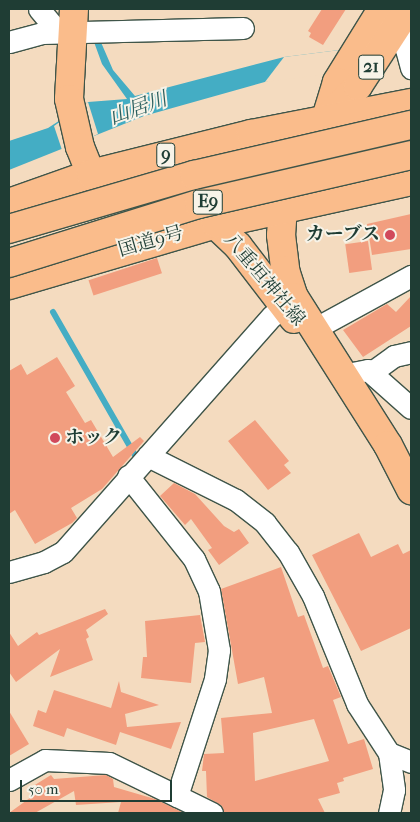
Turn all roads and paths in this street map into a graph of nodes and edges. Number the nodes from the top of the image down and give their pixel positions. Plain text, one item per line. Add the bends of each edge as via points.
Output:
1 (39, 9) edge
2 (382, 9) edge
3 (68, 25) edge
4 (410, 27) edge
5 (243, 28) dead end
6 (9, 42) edge
7 (411, 68) edge
8 (411, 102) edge
9 (326, 119) junction
10 (411, 125) edge
11 (411, 155) edge
12 (91, 174) junction
13 (411, 181) edge
14 (9, 203) edge
15 (282, 206) junction
16 (216, 224) junction
17 (9, 229) edge
18 (9, 263) edge
19 (411, 276) edge
20 (9, 285) edge
21 (289, 302) junction
22 (314, 329) junction
23 (411, 352) edge
24 (340, 370) junction
25 (372, 372) junction
26 (411, 408) edge
27 (148, 456) junction
28 (128, 476) junction
29 (411, 490) edge
30 (9, 572) edge
31 (389, 753) junction
32 (411, 762) edge
33 (9, 780) edge
34 (177, 796) junction
35 (212, 813) edge
36 (389, 813) edge

1 - 3 street
2 - 9 main road, 21 via 337,82
3 - 5 street
3 - 6 street
3 - 12 main road via 70,116
4 - 7 street via 406,49
4 - 9 main road, 21
8 - 9 main road, 9
9 - 12 main road, 9
9 - 15 main road, 21
10 - 17 main road, E9, bridge via 194,175
11 - 18 main road, E9, bridge via 199,204
12 - 14 main road, 9
12 - 16 main road, 八重垣神社線 via 110,189 175,199 198,208
13 - 15 main road, 国道9号
15 - 16 main road, 国道9号
15 - 21 main road, 八重垣神社線
16 - 20 main road, 国道9号
16 - 21 main road, 八重垣神社線
19 - 22 street
21 - 22 main road, 八重垣神社線
21 - 24 main road, 八重垣神社線
21 - 27 street
22 - 24 main road, 八重垣神社線
23 - 25 street via 394,356
24 - 25 street
24 - 29 main road, 八重垣神社線 via 388,445
25 - 26 street
27 - 28 street
27 - 31 street via 236,500 265,522 288,552 313,596 356,704
28 - 30 street via 63,552 44,562
28 - 34 street via 194,559 206,581 214,613 219,650 215,678
31 - 32 street
31 - 36 street via 394,790
33 - 34 street via 45,760 108,763
34 - 35 street

